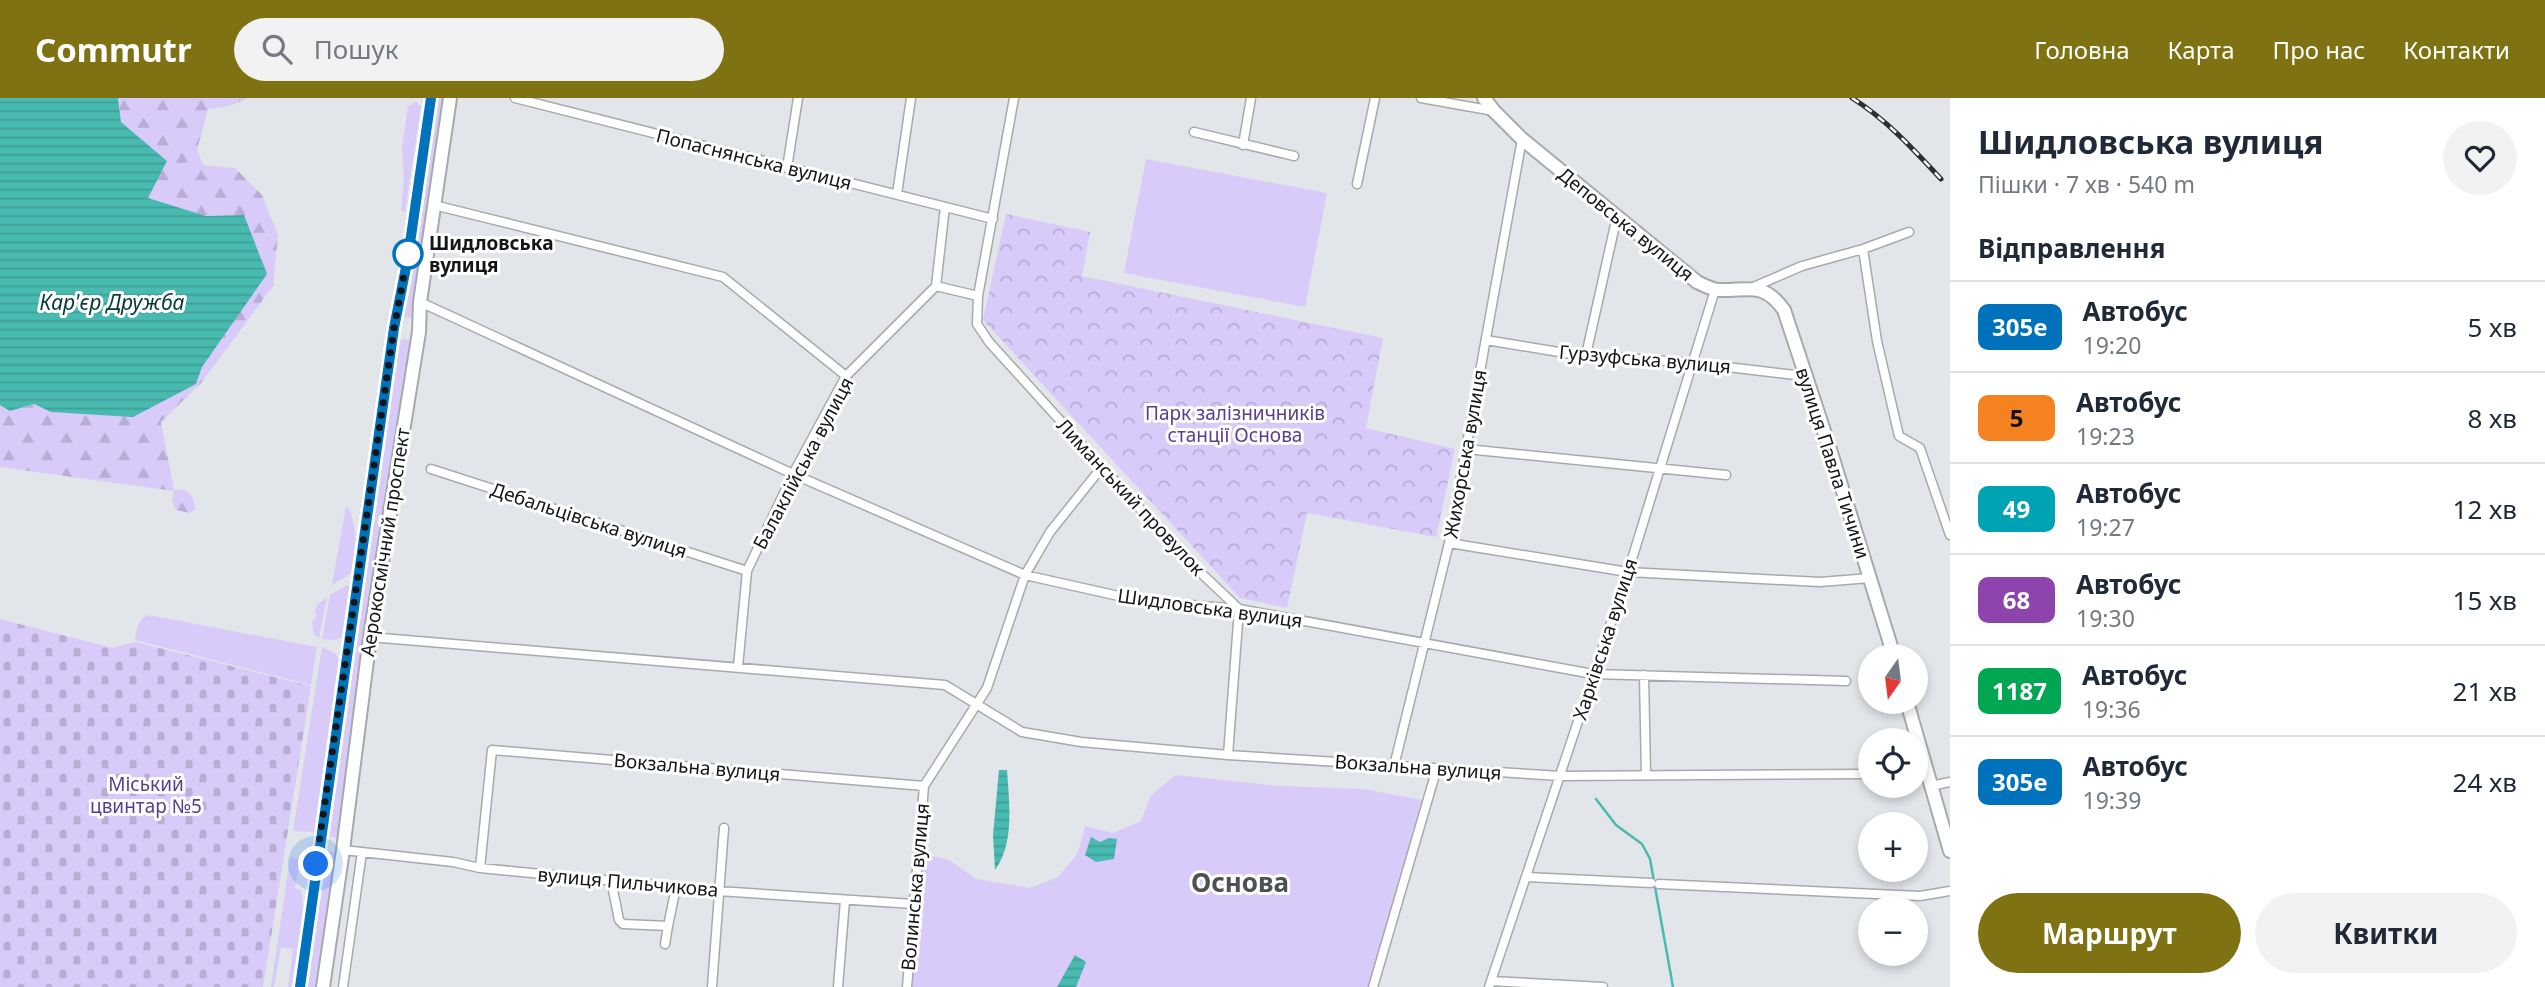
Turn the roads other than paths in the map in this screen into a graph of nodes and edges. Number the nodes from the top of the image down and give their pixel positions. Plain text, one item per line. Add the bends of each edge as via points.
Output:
1 (431, 98) edge
2 (450, 98) edge
3 (515, 98) edge
4 (554, 98) edge
5 (798, 98) edge
6 (911, 98) edge
7 (1014, 98) edge
8 (1251, 98) edge
9 (1375, 98) edge
10 (1421, 98) edge
11 (1485, 98) edge
12 (552, 108) junction
13 (1494, 111) junction
14 (1194, 132) dead end
15 (1522, 139) junction
16 (1243, 145) junction
17 (1294, 156) dead end
18 (787, 168) junction
19 (1357, 184) dead end
20 (897, 194) junction
21 (434, 205) junction
22 (944, 207) junction
23 (1617, 216) junction
24 (993, 219) junction
25 (1909, 232) dead end
26 (1863, 249) junction
27 (936, 286) junction
28 (1751, 288) junction
29 (1715, 290) junction
30 (978, 296) junction
31 (420, 302) junction
32 (394, 328) junction
33 (419, 332) junction
34 (1486, 340) junction
35 (1586, 355) junction
36 (1693, 363) junction
37 (846, 376) junction
38 (1804, 376) junction
39 (1466, 449) junction
40 (1102, 467) junction
41 (1660, 468) junction
42 (431, 469) dead end
43 (793, 474) junction
44 (1726, 475) dead end
45 (1950, 535) edge
46 (1449, 543) junction
47 (747, 571) junction
48 (1628, 572) junction
49 (1025, 575) junction
50 (1870, 578) junction
51 (1239, 609) junction
52 (370, 636) junction
53 (1425, 641) junction
54 (1890, 644) edge
55 (738, 667) junction
56 (1594, 674) junction
57 (1644, 675) junction
58 (1846, 681) dead end
59 (975, 704) junction
60 (1228, 755) junction
61 (1394, 766) junction
62 (1437, 768) junction
63 (1646, 775) junction
64 (1858, 775) edge
65 (1559, 776) junction
66 (1928, 778) edge
67 (1950, 782) edge
68 (924, 786) junction
69 (1928, 787) edge
70 (724, 828) dead end
71 (343, 850) junction
72 (1950, 851) edge
73 (362, 852) junction
74 (480, 868) junction
75 (1526, 877) junction
76 (611, 880) junction
77 (676, 887) junction
78 (719, 891) junction
79 (1950, 891) edge
80 (845, 900) junction
81 (914, 904) junction
82 (668, 926) junction
83 (665, 944) dead end
84 (1490, 984) edge
85 (300, 987) edge
86 (323, 987) edge
87 (344, 987) edge
88 (712, 987) edge
89 (838, 987) edge
90 (907, 987) edge
91 (1373, 987) edge
92 (1603, 987) edge

1 - 32 main road, Аерокосмічний проспект
2 - 21 main road, Аерокосмічний проспект
3 - 12 street, Попаснянська вулиця
4 - 12 street
5 - 18 street
6 - 20 street
7 - 24 street, Лиманський провулок
8 - 16 street
9 - 19 street
10 - 13 street
11 - 13 main road, Деповська вулиця
12 - 18 street, Попаснянська вулиця
13 - 15 main road, Деповська вулиця
14 - 16 street
15 - 23 main road, Деповська вулиця
15 - 34 street, Жихорська вулиця
16 - 17 street
18 - 20 street, Попаснянська вулиця
20 - 22 street, Попаснянська вулиця
21 - 31 main road, Аерокосмічний проспект
21 - 37 street via 723,277
22 - 24 street, Попаснянська вулиця
22 - 27 street
23 - 29 main road, Деповська вулиця via 1697,282
23 - 35 street
24 - 30 street, Лиманський провулок
25 - 26 street, Деповська вулиця
26 - 28 street, Деповська вулиця via 1802,266
26 - 45 street via 1877,341 1899,436 1920,448
27 - 30 street
27 - 37 street, Балаклійська вулиця
28 - 29 main road, Деповська вулиця
28 - 38 main road, вулиця Павла Тичини via 1775,298 1784,310
29 - 36 street, Харківська вулиця
30 - 40 street, Лиманський провулок via 977,324 982,333
31 - 33 main road, Аерокосмічний проспект
31 - 43 street, Шидловська вулиця
32 - 33 main road
32 - 85 main road, Аерокосмічний проспект
33 - 52 main road, Аерокосмічний проспект
34 - 35 street, Гурзуфська вулиця
34 - 39 street, Жихорська вулиця
35 - 36 street, Гурзуфська вулиця
36 - 38 street, Гурзуфська вулиця
36 - 41 street, Харківська вулиця
37 - 43 street, Балаклійська вулиця
38 - 50 main road, вулиця Павла Тичини
39 - 41 street
39 - 46 street, Жихорська вулиця
40 - 49 street via 1049,532
40 - 51 street, Лиманський провулок via 1181,554
41 - 44 street
41 - 48 street, Харківська вулиця
42 - 47 street, Дебальцівська вулиця
43 - 47 street, Балаклійська вулиця
43 - 49 street, Шидловська вулиця
46 - 48 street
46 - 53 street, Жихорська вулиця
47 - 55 street, Балаклійська вулиця
48 - 50 street via 1819,583
48 - 56 street, Харківська вулиця
49 - 51 street, Шидловська вулиця via 1141,601
49 - 59 street via 987,688
50 - 54 main road, вулиця Павла Тичини
51 - 53 street, Шидловська вулиця
51 - 60 street
52 - 55 street, Вокзальна вулиця
52 - 71 main road, Аерокосмічний проспект
53 - 56 street, Шидловська вулиця
53 - 61 street, Жихорська вулиця
55 - 59 street, Вокзальна вулиця via 945,685
56 - 57 street, Шидловська вулиця
56 - 65 street, Харківська вулиця
57 - 58 street, Шидловська вулиця
57 - 63 street
59 - 60 street, Вокзальна вулиця via 1022,732
59 - 68 street
60 - 61 street, Вокзальна вулиця
61 - 62 street, Вокзальна вулиця
62 - 65 street, Вокзальна вулиця
62 - 91 street
63 - 64 street, Вокзальна вулиця
63 - 65 street, Вокзальна вулиця
65 - 75 street, Харківська вулиця
66 - 67 street
68 - 74 street, Вокзальна вулиця via 492,750
68 - 81 street, Волинська вулиця
69 - 72 main road
70 - 78 street
71 - 73 street, вулиця Пильчикова
71 - 86 main road, Аерокосмічний проспект
73 - 74 street, вулиця Пильчикова
73 - 87 street
74 - 76 street, вулиця Пильчикова
75 - 79 street via 1920,897
75 - 84 street, Харківська вулиця
76 - 77 street, вулиця Пильчикова
76 - 82 street via 623,924
77 - 78 street, вулиця Пильчикова
77 - 82 street
78 - 80 street, вулиця Пильчикова
78 - 88 street
80 - 81 street, вулиця Пильчикова
80 - 89 street
81 - 90 street, Волинська вулиця
82 - 83 street
84 - 92 street

